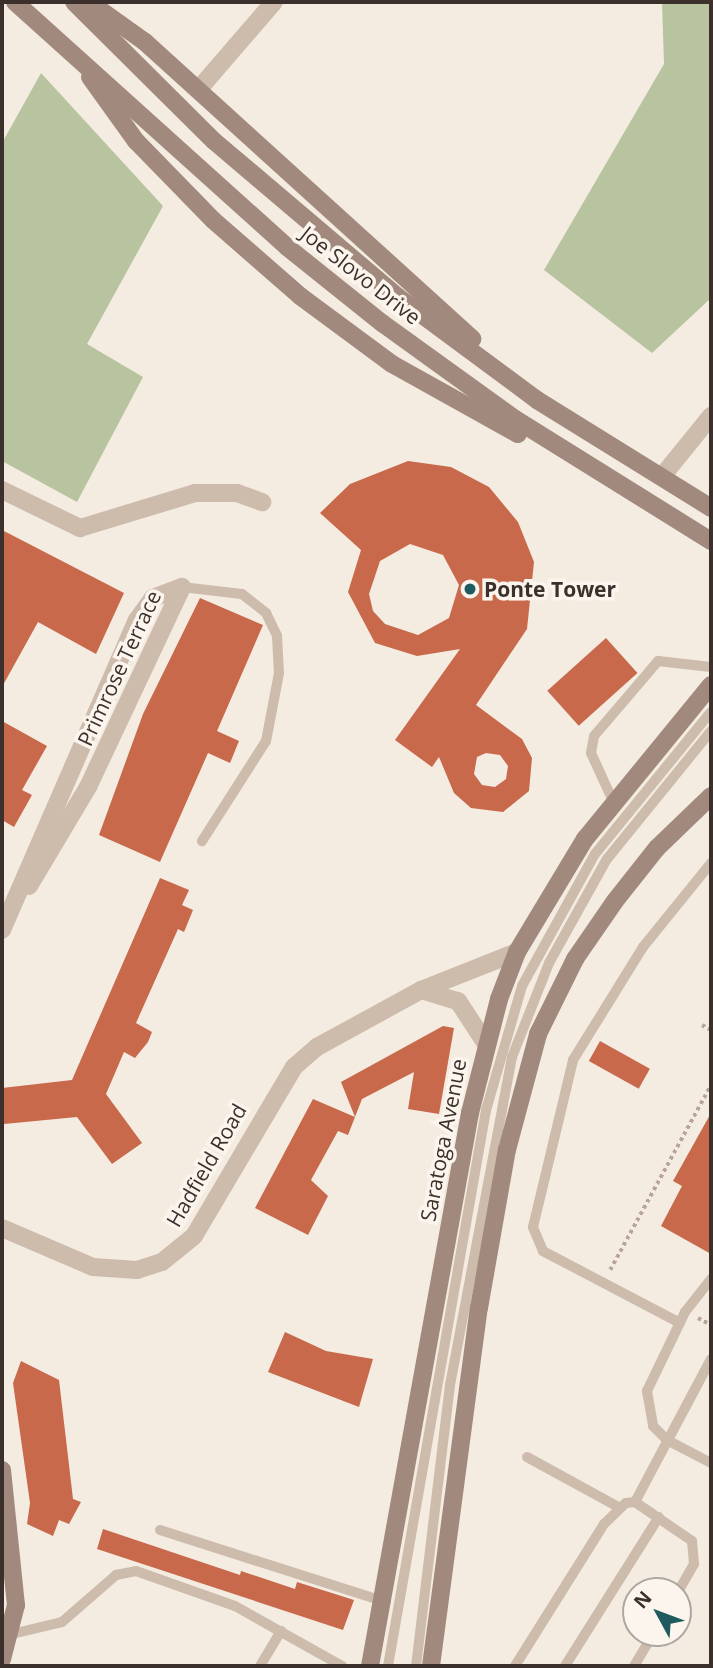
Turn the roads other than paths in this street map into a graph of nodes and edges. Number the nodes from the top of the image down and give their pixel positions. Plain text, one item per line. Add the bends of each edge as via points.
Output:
1 (15, 2) edge
2 (74, 2) edge
3 (89, 2) edge
4 (274, 2) edge
5 (88, 71) junction
6 (198, 90) junction
7 (711, 416) edge
8 (664, 474) junction
9 (2, 490) edge
10 (711, 501) edge
11 (262, 502) dead end
12 (711, 508) edge
13 (711, 541) edge
14 (711, 552) edge
15 (182, 587) junction
16 (711, 667) edge
17 (711, 685) edge
18 (711, 712) edge
19 (711, 731) edge
20 (711, 796) edge
21 (614, 801) junction
22 (202, 841) dead end
23 (711, 863) edge
24 (5, 922) edge
25 (517, 952) junction
26 (421, 990) junction
27 (486, 1044) junction
28 (2, 1228) edge
29 (711, 1279) edge
30 (680, 1323) junction
31 (711, 1359) edge
32 (667, 1440) junction
33 (527, 1457) dead end
34 (711, 1463) edge
35 (2, 1470) edge
36 (635, 1502) junction
37 (620, 1508) junction
38 (659, 1517) junction
39 (160, 1530) dead end
40 (684, 1577) edge
41 (390, 1604) junction
42 (281, 1631) junction
43 (12, 1634) junction
44 (646, 1647) edge
45 (2, 1660) edge
46 (260, 1666) edge
47 (342, 1666) edge
48 (370, 1666) edge
49 (388, 1666) edge
50 (416, 1666) edge
51 (431, 1666) edge
52 (515, 1666) edge
53 (565, 1666) edge
54 (634, 1666) edge

1 - 5 main road, Joe Slovo Drive
2 - 12 main road, Joe Slovo Drive via 255,178 398,297 537,400
3 - 6 main road
4 - 6 street
5 - 13 main road, Joe Slovo Drive via 382,323 515,419
5 - 14 main road via 116,118 213,220 356,341
6 - 8 main road via 504,366
7 - 8 street
8 - 10 main road
9 - 11 street via 80,528 195,493 237,493
15 - 22 lane via 243,594 266,613 277,636 279,674 266,741
15 - 24 street, Primrose Terrace via 88,787
15 - 24 street, Primrose Terrace via 153,598 137,620
16 - 21 lane via 658,661 594,736 591,753
17 - 21 main road, Saratoga Avenue
18 - 41 lane via 595,854 522,986 486,1110
19 - 50 lane via 607,859 549,963 512,1057 450,1385
20 - 51 main road via 657,848 615,901 575,959 538,1034 507,1150 479,1308
21 - 25 main road, Saratoga Avenue
23 - 30 lane via 643,947 573,1060 533,1227 543,1251
25 - 26 street, Hadfield Road
25 - 27 main road, Saratoga Avenue
26 - 27 street via 458,1001
26 - 28 street, Hadfield Road via 317,1047 294,1067 194,1236 162,1262 137,1270 93,1267
27 - 41 main road, Saratoga Avenue
29 - 30 lane
30 - 32 lane via 647,1391 653,1426
31 - 32 lane
32 - 34 lane
32 - 36 lane
33 - 37 lane
35 - 43 main road via 15,1572
36 - 37 lane
36 - 38 lane
37 - 52 lane via 604,1524
38 - 40 lane via 683,1532 696,1549
38 - 53 lane
39 - 41 lane
41 - 48 main road, Saratoga Avenue
41 - 49 lane
42 - 43 lane via 234,1606 126,1570 62,1622
42 - 46 lane
42 - 47 lane
43 - 45 main road
44 - 54 lane

